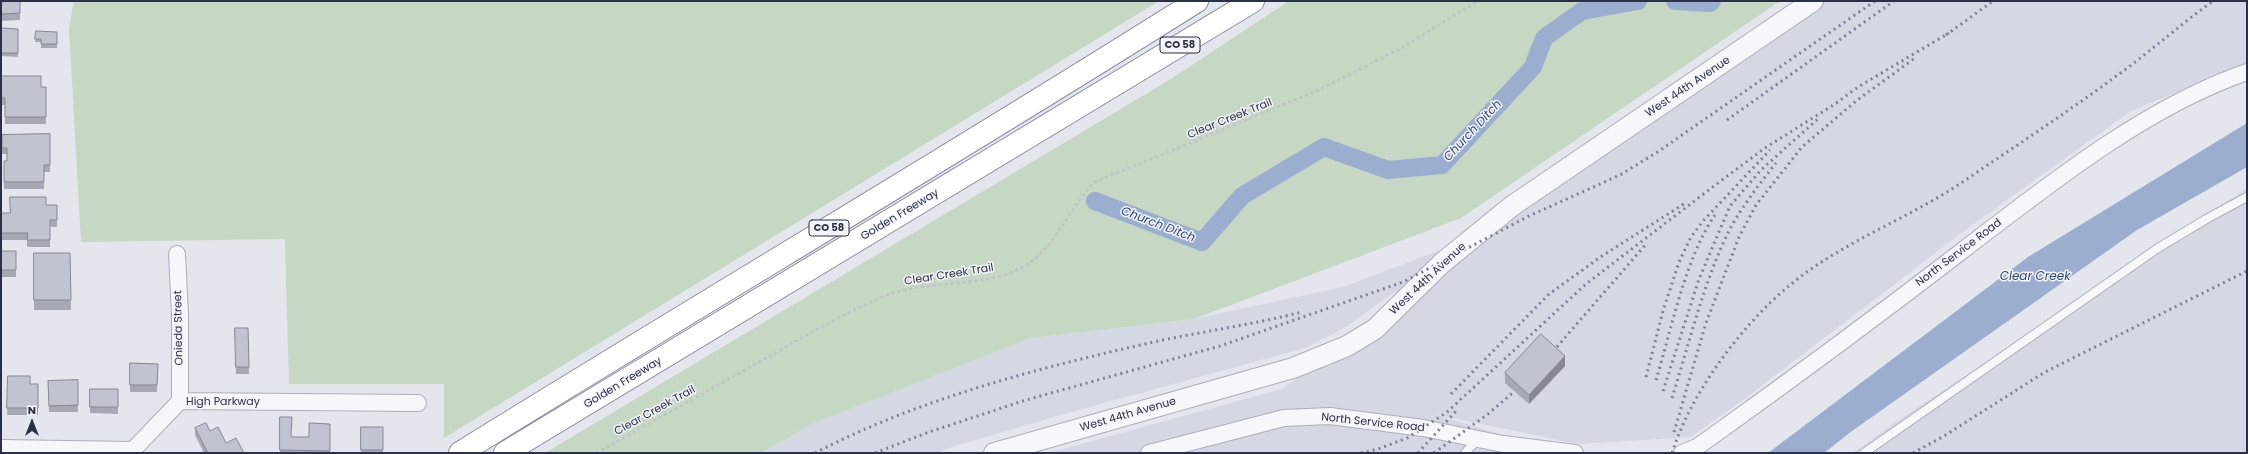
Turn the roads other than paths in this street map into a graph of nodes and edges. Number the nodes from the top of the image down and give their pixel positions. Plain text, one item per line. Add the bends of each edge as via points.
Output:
1 (1196, 1) edge
2 (1253, 1) edge
3 (1813, 1) edge
4 (2247, 72) edge
5 (2247, 197) edge
6 (177, 254) dead end
7 (180, 402) junction
8 (418, 403) dead end
9 (1478, 439) junction
10 (1, 448) edge
11 (460, 453) edge
12 (505, 453) edge
13 (994, 453) edge
14 (1149, 453) edge
15 (1465, 453) edge
16 (1575, 453) edge
17 (1682, 453) edge
18 (1864, 453) edge

1 - 11 highway, CO 58 via 1023,111 653,333
2 - 12 highway, Golden Freeway / CO 58
3 - 13 street, West 44th Avenue via 1512,206 1442,263 1374,329 1347,346 1293,368
4 - 17 street, North Service Road via 2158,113 2089,157 1818,360 1697,447
5 - 18 lane via 2158,248
6 - 7 street, Onieda Street
7 - 8 street, High Parkway
7 - 10 street, High Parkway via 133,450
9 - 14 street, North Service Road via 1424,428 1330,416 1284,418
9 - 15 lane
9 - 16 street, North Service Road

